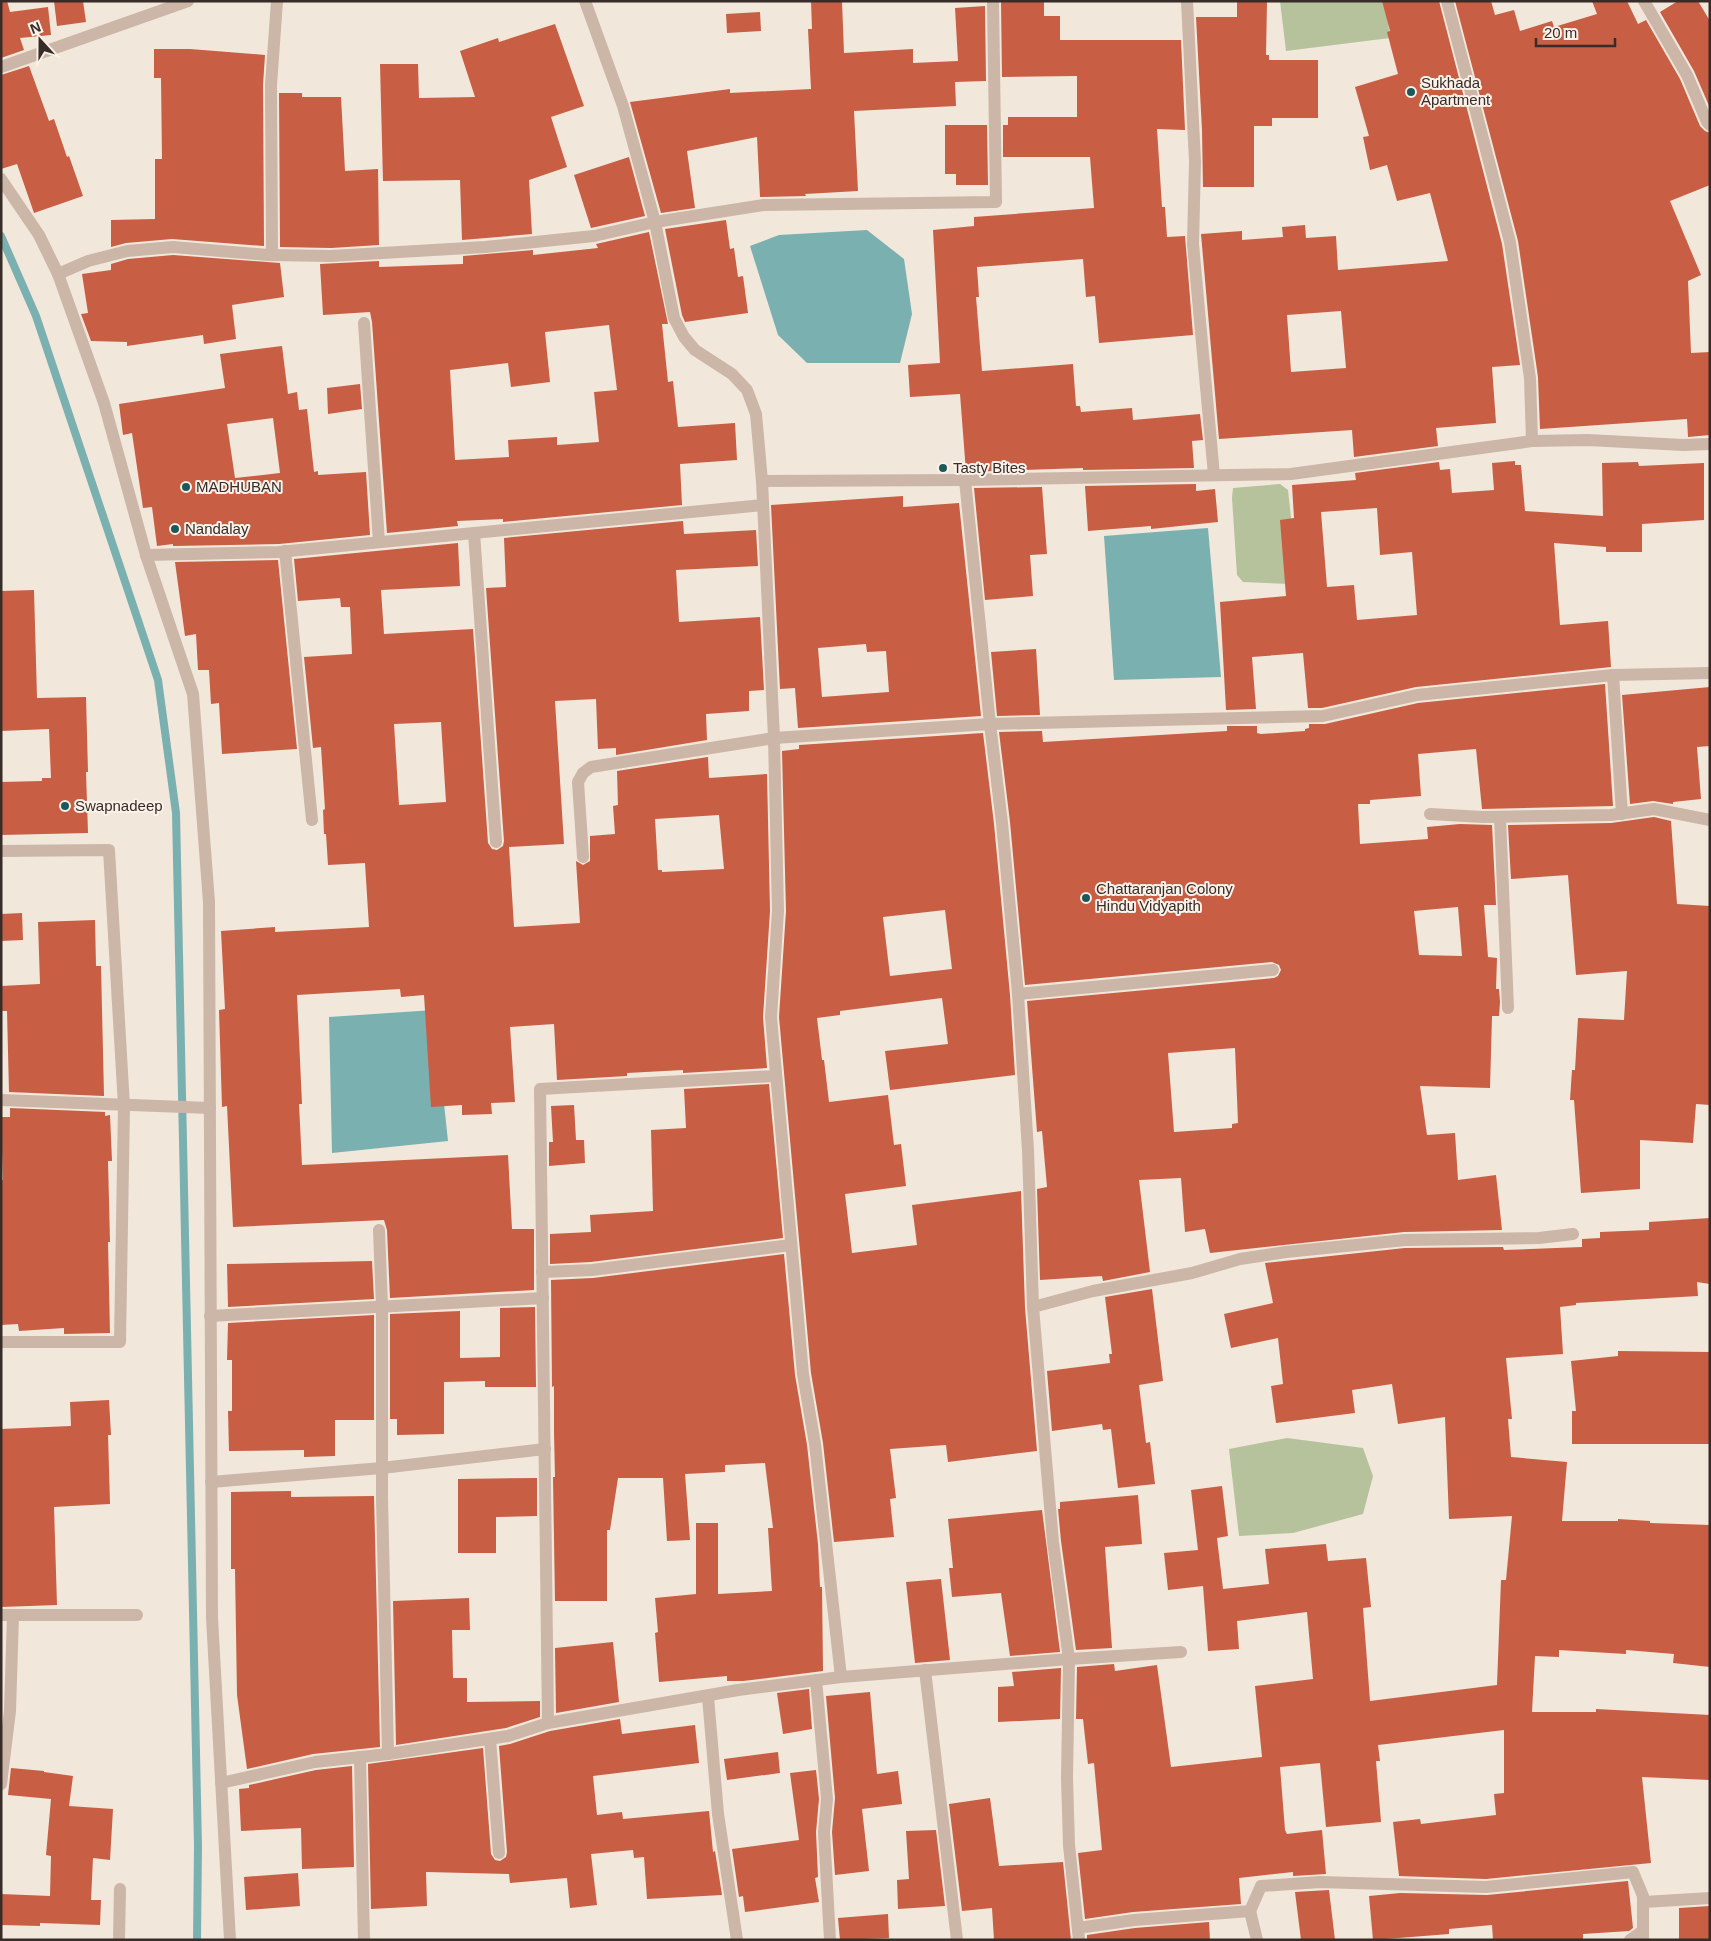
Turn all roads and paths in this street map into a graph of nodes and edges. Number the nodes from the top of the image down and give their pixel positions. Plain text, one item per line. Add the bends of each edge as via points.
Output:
1 (188, 1) edge
2 (277, 1) edge
3 (585, 1) edge
4 (993, 1) edge
5 (1187, 1) edge
6 (1447, 1) edge
7 (1644, 1) edge
8 (1, 67) edge
9 (1710, 125) edge
10 (1, 179) edge
11 (655, 222) junction
12 (272, 255) junction
13 (58, 274) junction
14 (364, 323) dead end
15 (1532, 441) junction
16 (1710, 444) edge
17 (1214, 475) junction
18 (964, 480) junction
19 (762, 481) junction
20 (763, 505) junction
21 (474, 533) junction
22 (379, 542) junction
23 (285, 551) junction
24 (146, 555) junction
25 (1710, 672) edge
26 (1613, 675) junction
27 (990, 724) junction
28 (774, 738) junction
29 (1430, 814) dead end
30 (1622, 814) junction
31 (1500, 817) junction
32 (312, 820) dead end
33 (1710, 820) edge
34 (496, 842) dead end
35 (1, 851) edge
36 (583, 857) dead end
37 (1273, 970) dead end
38 (1018, 994) junction
39 (1508, 1008) dead end
40 (775, 1076) junction
41 (1, 1100) edge
42 (124, 1106) junction
43 (210, 1108) junction
44 (379, 1230) dead end
45 (1573, 1234) dead end
46 (791, 1245) junction
47 (542, 1272) junction
48 (543, 1298) junction
49 (382, 1307) junction
50 (1033, 1307) junction
51 (210, 1316) junction
52 (1, 1342) edge
53 (545, 1450) junction
54 (382, 1468) junction
55 (211, 1482) junction
56 (7, 1615) edge
57 (137, 1615) dead end
58 (1181, 1652) dead end
59 (1069, 1659) junction
60 (925, 1670) junction
61 (842, 1677) junction
62 (816, 1680) junction
63 (708, 1696) junction
64 (548, 1723) junction
65 (490, 1739) junction
66 (388, 1754) junction
67 (360, 1757) junction
68 (221, 1783) junction
69 (1, 1784) edge
70 (499, 1853) dead end
71 (120, 1889) dead end
72 (1710, 1898) edge
73 (1644, 1902) junction
74 (1250, 1911) junction
75 (1078, 1934) edge
76 (1644, 1935) edge
77 (119, 1940) edge
78 (230, 1940) edge
79 (364, 1940) edge
80 (737, 1940) edge
81 (830, 1940) edge
82 (957, 1940) edge
83 (1257, 1940) edge
84 (1630, 1940) edge

1 - 8 street
2 - 12 street via 271,86
3 - 11 street via 623,106
4 - 11 street via 996,202 764,205
5 - 17 street via 1195,162 1193,244
6 - 15 street via 1510,242 1530,378
7 - 9 street via 1687,75
10 - 13 street via 39,235
11 - 12 street via 594,236 485,247 331,256
11 - 19 street via 674,318 684,337 695,350 732,374 747,390 756,414
12 - 13 street via 172,247 136,250 88,261
13 - 24 street via 104,403
14 - 22 street
15 - 16 street
15 - 17 street via 1291,474
17 - 18 street
18 - 19 street
18 - 27 street
19 - 20 street
20 - 21 street
20 - 28 street
21 - 22 street
21 - 34 street
22 - 23 street
23 - 24 street
23 - 32 street
24 - 43 street via 194,694 209,902
25 - 26 street
26 - 27 street via 1417,695 1322,716
26 - 30 street
27 - 28 street
27 - 38 street
28 - 36 street via 591,767 578,782
28 - 40 street via 778,910 771,1017
29 - 31 street
30 - 31 street
30 - 33 street via 1654,809
31 - 39 street
35 - 42 street via 109,850
37 - 38 street
38 - 50 street via 1028,1150
40 - 46 street
40 - 47 street via 540,1089
41 - 42 street
42 - 43 street
42 - 52 street via 120,1342
43 - 51 street
44 - 49 street
45 - 50 street via 1539,1238 1404,1240 1286,1252 1240,1259 1192,1273 1093,1291
46 - 47 street via 592,1270
46 - 61 street via 803,1374 815,1444
47 - 48 street
48 - 49 street
48 - 53 street
49 - 51 street
49 - 54 street
50 - 59 street via 1053,1542
51 - 55 street
53 - 54 street
53 - 64 street
54 - 55 street
54 - 66 street
55 - 68 street via 212,1618
56 - 57 street
56 - 69 street via 10,1711
58 - 59 street
59 - 60 street
59 - 75 street via 1069,1845
60 - 61 street
60 - 82 street
61 - 62 street
62 - 63 street
62 - 81 street via 827,1799 824,1832
63 - 64 street
63 - 80 street via 718,1814
64 - 65 street
65 - 66 street
65 - 70 street
66 - 67 street
67 - 68 street via 315,1762
67 - 79 street
68 - 78 street
71 - 77 street
72 - 73 street
73 - 74 street via 1634,1872 1486,1887 1320,1882 1261,1886
73 - 76 street
74 - 75 street via 1134,1920
74 - 83 street
76 - 84 street

